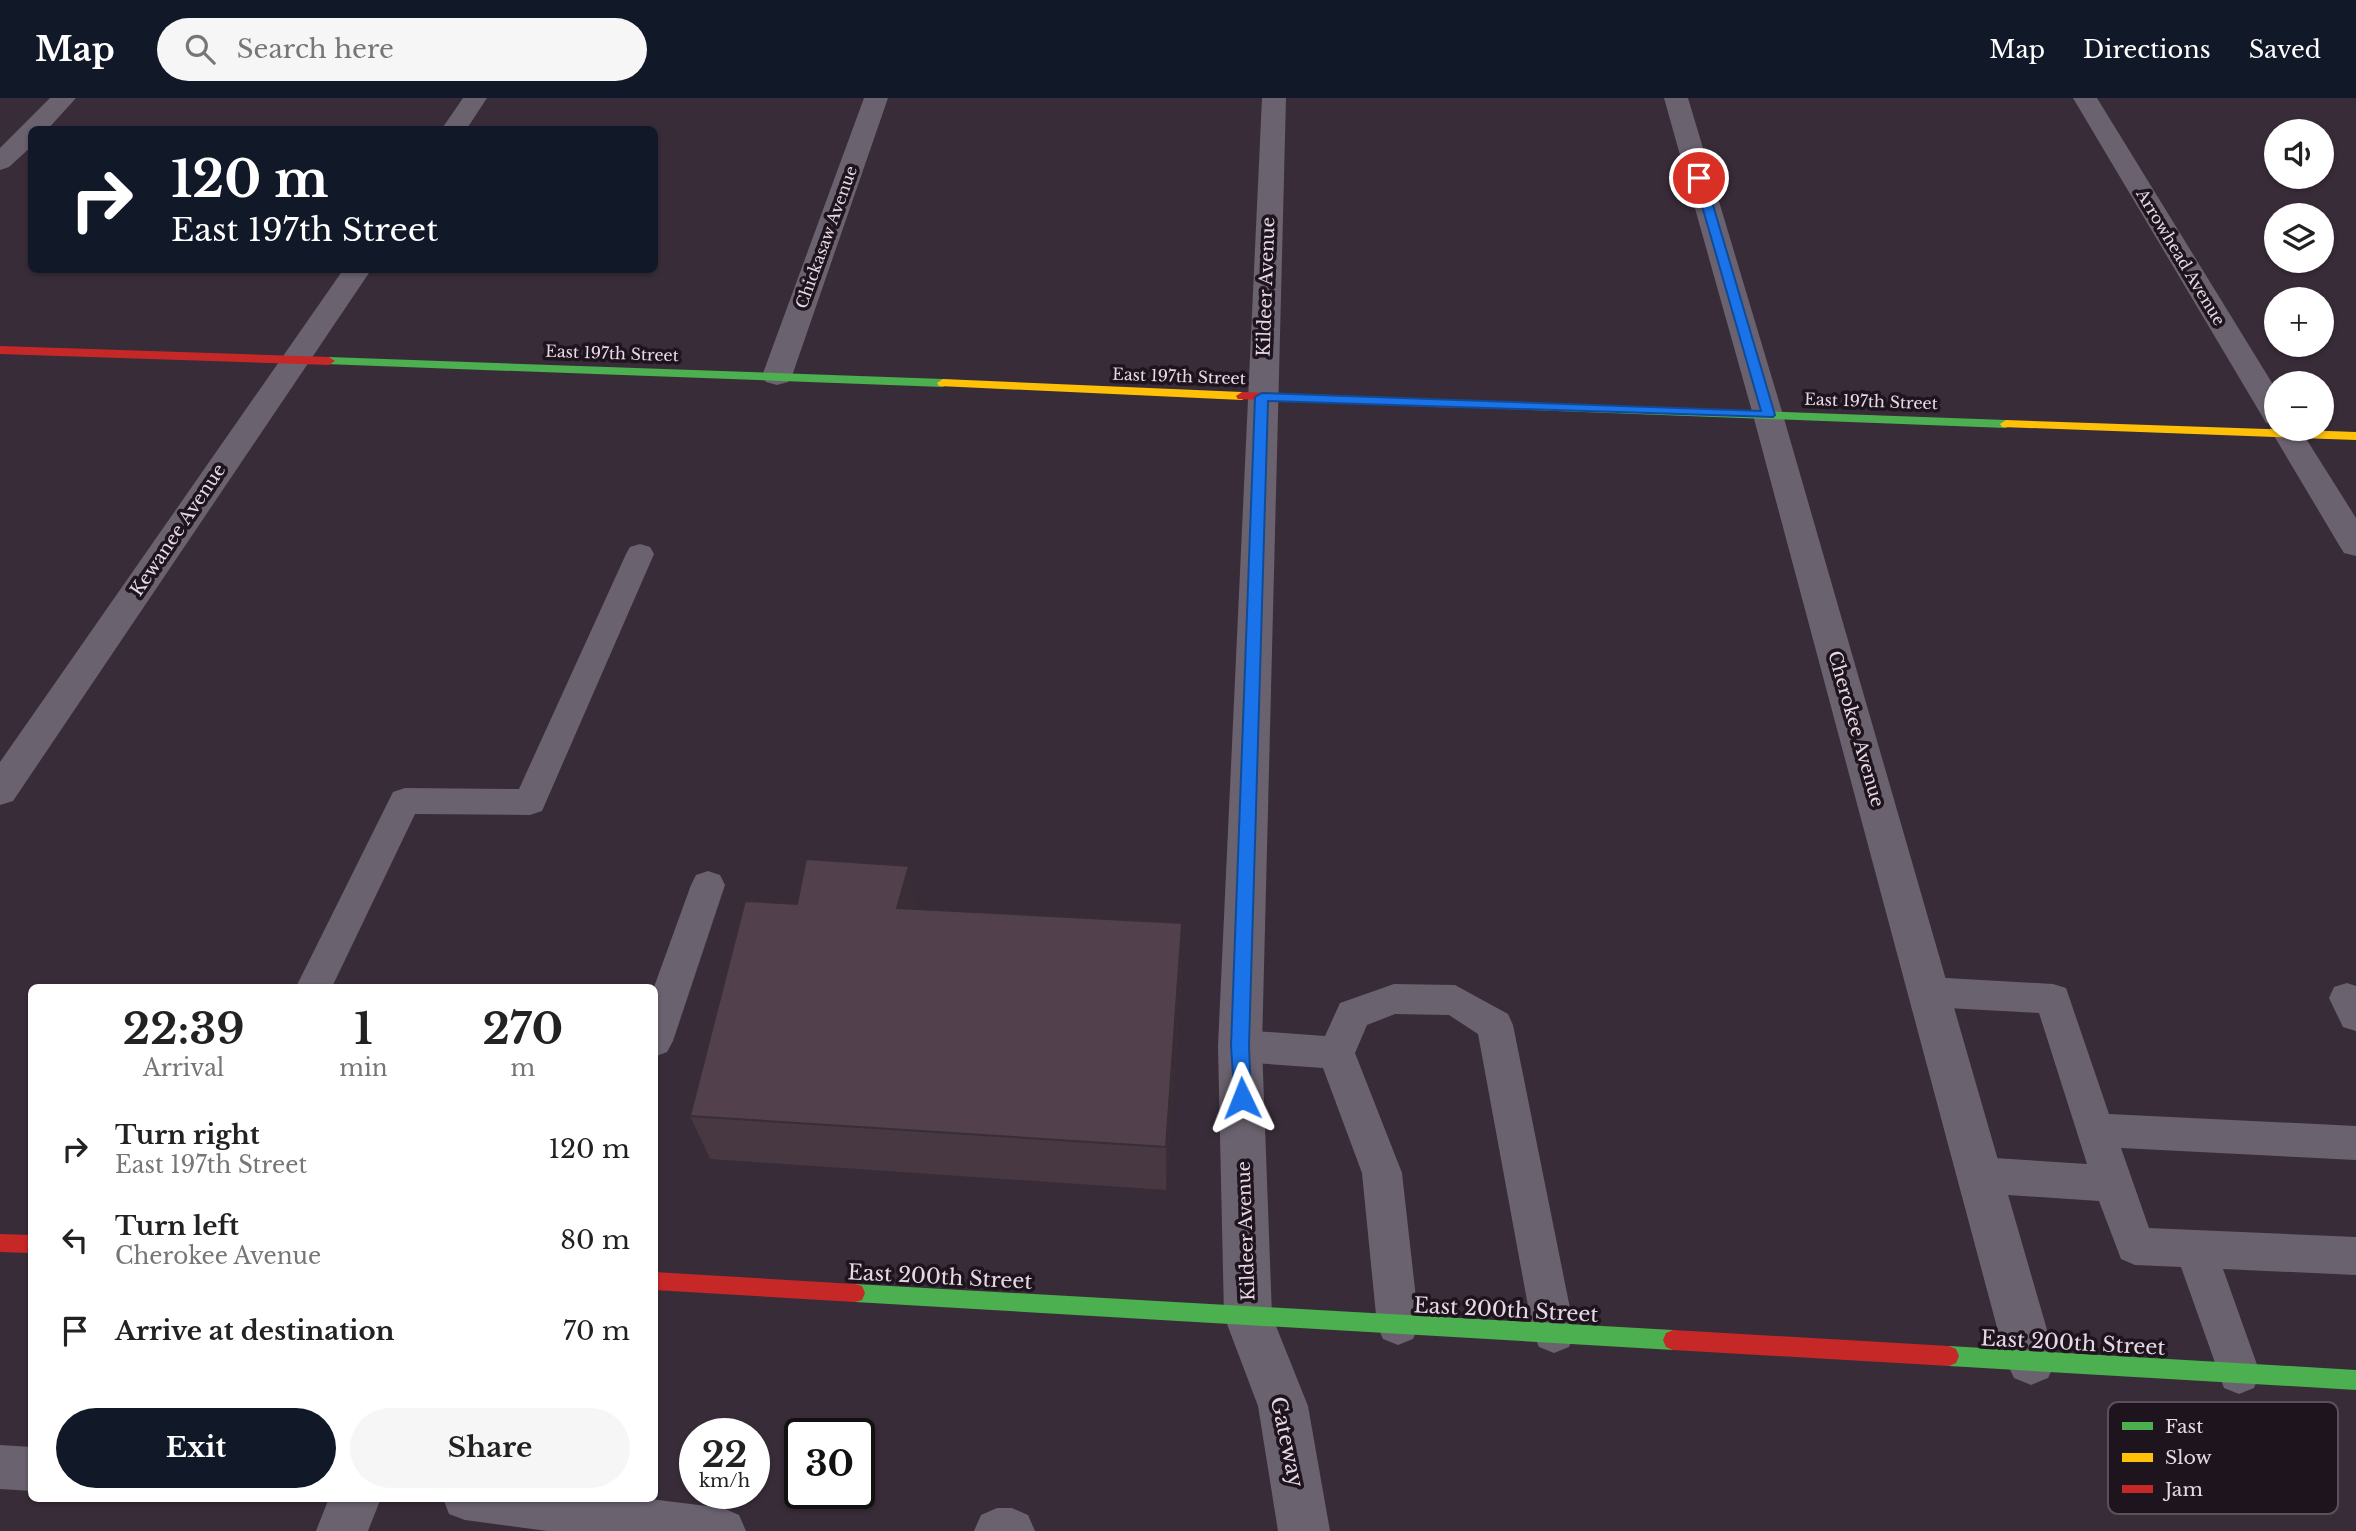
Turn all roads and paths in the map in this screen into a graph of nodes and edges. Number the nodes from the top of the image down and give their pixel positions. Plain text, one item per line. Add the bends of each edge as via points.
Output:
1 (64, 98) edge
2 (475, 98) edge
3 (876, 98) edge
4 (1274, 98) edge
5 (1676, 98) edge
6 (2085, 98) edge
7 (36, 126) edge
8 (456, 126) edge
9 (28, 134) edge
10 (0, 162) edge
11 (355, 273) edge
12 (0, 350) edge
13 (293, 362) junction
14 (777, 376) junction
15 (2264, 395) edge
16 (1262, 397) junction
17 (1768, 415) junction
18 (2264, 426) edge
19 (2334, 433) edge
20 (2356, 436) edge
21 (2292, 441) edge
22 (2356, 545) edge
23 (640, 554) dead end
24 (0, 791) edge
25 (708, 885) dead end
26 (315, 984) edge
27 (1929, 992) junction
28 (658, 1029) edge
29 (1240, 1046) junction
30 (1336, 1053) junction
31 (2096, 1130) junction
32 (2356, 1143) edge
33 (1979, 1175) junction
34 (2113, 1184) junction
35 (0, 1243) edge
36 (28, 1244) edge
37 (2195, 1249) junction
38 (2356, 1256) edge
39 (658, 1281) edge
40 (1248, 1315) junction
41 (1398, 1325) junction
42 (1554, 1334) junction
43 (2031, 1361) junction
44 (2239, 1373) junction
45 (2356, 1380) edge
46 (0, 1467) edge
47 (28, 1469) edge
48 (353, 1502) edge
49 (496, 1502) edge
50 (342, 1531) edge
51 (723, 1531) edge
52 (997, 1531) edge
53 (1012, 1531) edge
54 (1304, 1531) edge

1 - 7 street
2 - 8 street
3 - 14 street, Chickasaw Avenue
4 - 16 street, Kildeer Avenue
5 - 17 street, Cherokee Avenue
6 - 15 street, Arrowhead Avenue
9 - 10 street
11 - 13 street, Kewanee Avenue
12 - 13 street, East 197th Street
13 - 14 street, East 197th Street
13 - 24 street, Kewanee Avenue
14 - 16 street, East 197th Street
16 - 17 street, East 197th Street
16 - 29 street, Kildeer Avenue
17 - 18 street, East 197th Street
17 - 27 street, Cherokee Avenue
19 - 20 street, East 197th Street
21 - 22 street, Arrowhead Avenue
23 - 26 lane via 530,802 405,801
25 - 28 lane
27 - 31 lane via 2053,999
27 - 33 street, Cherokee Avenue
29 - 30 lane
29 - 40 street, Kildeer Avenue
30 - 41 lane via 1382,1173
30 - 42 lane via 1353,1014 1394,999 1455,1000 1495,1024
31 - 32 lane
31 - 34 lane
33 - 34 lane
33 - 43 street, Cherokee Avenue
34 - 37 lane via 2135,1246
35 - 36 street
37 - 38 lane
37 - 44 lane
39 - 40 street, East 200th Street
40 - 41 street, East 200th Street
40 - 54 street, Gateway via 1283,1406
41 - 42 street, East 200th Street
42 - 43 street, East 200th Street
43 - 44 street, East 200th Street
44 - 45 street, East 200th Street
46 - 47 lane
48 - 50 street
49 - 51 lane
52 - 53 lane

